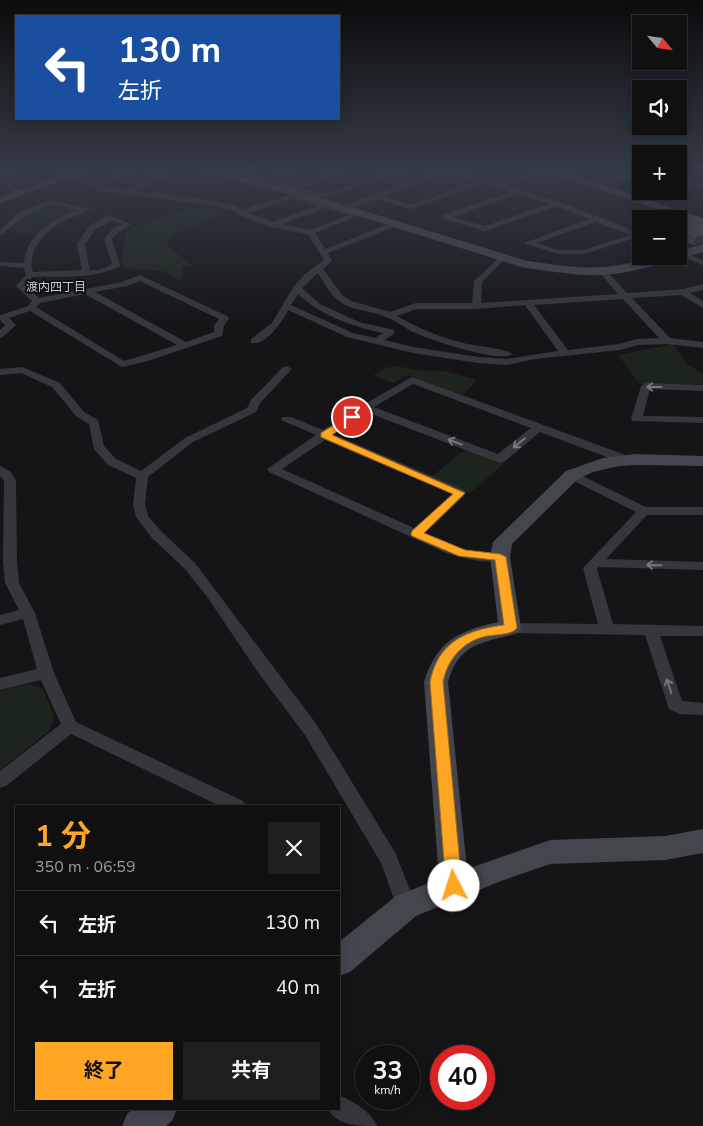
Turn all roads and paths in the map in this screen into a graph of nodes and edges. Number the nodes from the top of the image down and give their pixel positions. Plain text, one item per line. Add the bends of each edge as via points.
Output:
1 (16, 221) edge
2 (59, 221) edge
3 (105, 221) edge
4 (118, 221) edge
5 (261, 221) edge
6 (285, 221) edge
7 (341, 221) edge
8 (386, 221) edge
9 (458, 221) edge
10 (509, 221) edge
11 (593, 221) edge
12 (601, 221) edge
13 (397, 224) junction
14 (273, 225) junction
15 (311, 232) junction
16 (632, 232) edge
17 (0, 234) edge
18 (632, 237) edge
19 (703, 248) edge
20 (324, 252) junction
21 (687, 252) edge
22 (687, 257) edge
23 (501, 258) junction
24 (703, 263) edge
25 (0, 264) edge
26 (637, 265) edge
27 (26, 266) junction
28 (319, 269) junction
29 (602, 271) junction
30 (87, 274) junction
31 (30, 275) junction
32 (703, 287) edge
33 (297, 288) junction
34 (88, 292) junction
35 (683, 292) junction
36 (626, 296) junction
37 (528, 303) junction
38 (34, 305) junction
39 (703, 305) edge
40 (0, 306) edge
41 (286, 306) junction
42 (476, 306) junction
43 (13, 313) junction
44 (390, 315) junction
45 (0, 335) edge
46 (378, 340) junction
47 (254, 341) dead end
48 (667, 341) junction
49 (185, 345) junction
50 (703, 346) edge
51 (565, 353) junction
52 (535, 356) junction
53 (287, 369) dead end
54 (0, 372) edge
55 (703, 388) edge
56 (365, 408) junction
57 (287, 419) dead end
58 (703, 420) edge
59 (538, 428) junction
60 (325, 435) junction
61 (624, 459) junction
62 (703, 461) edge
63 (0, 470) edge
64 (572, 475) junction
65 (142, 476) junction
66 (5, 511) edge
67 (644, 511) junction
68 (703, 511) edge
69 (416, 534) junction
70 (500, 557) junction
71 (5, 562) edge
72 (595, 562) junction
73 (703, 566) edge
74 (28, 613) junction
75 (0, 620) edge
76 (510, 628) junction
77 (608, 630) junction
78 (651, 630) junction
79 (703, 631) edge
80 (46, 673) junction
81 (0, 684) edge
82 (703, 709) edge
83 (70, 726) junction
84 (0, 781) edge
85 (235, 805) edge
86 (703, 841) edge
87 (454, 886) junction
88 (406, 906) junction
89 (340, 960) edge
90 (340, 1108) edge
91 (159, 1110) edge
92 (139, 1126) edge
93 (365, 1126) edge

1 - 17 street
2 - 27 street via 39,235
3 - 30 street via 94,227 81,244
4 - 30 street via 128,224 108,239 116,265
5 - 14 street
6 - 14 street
7 - 15 street
8 - 13 street
9 - 10 street via 485,229
11 - 18 street via 528,243 558,252 584,252
12 - 16 street
13 - 20 street
13 - 23 street
14 - 15 street
15 - 20 street
19 - 21 street
20 - 28 street via 328,261
22 - 24 street
23 - 29 street via 548,268
23 - 42 street via 478,281
25 - 27 street
26 - 29 street
27 - 31 street
28 - 33 street
28 - 44 street via 338,298
29 - 36 street
30 - 31 street
31 - 38 street via 20,286
32 - 35 street
33 - 41 street
33 - 46 street via 317,306 356,324 391,332
34 - 38 street
34 - 49 street
34 - 49 street via 140,278 224,318 219,334
35 - 36 street
35 - 39 street
36 - 37 street
36 - 48 street
37 - 42 street
37 - 51 street
38 - 43 street
38 - 49 street via 122,364
40 - 43 street
41 - 46 street via 350,335
41 - 47 street via 276,325
42 - 44 street via 416,306
43 - 45 street via 2,317 11,325
44 - 52 street via 407,327 470,348
46 - 52 street via 413,350 478,360 507,362
48 - 50 street
48 - 51 street via 637,342
51 - 52 street
53 - 65 street via 255,402 252,410 188,440
54 - 65 street via 22,370 56,385 80,414 94,422 98,447 112,462
55 -> 58 street via 646,386 637,419
56 - 59 street via 412,380
59 -> 56 street via 500,459
56 - 60 street
57 - 60 street
59 - 61 street
60 - 69 street via 460,493
60 - 69 street via 273,469
61 - 62 street
61 - 64 street
63 - 66 street via 10,481
64 - 67 street
64 - 70 street via 503,542
65 - 88 street via 139,505 142,517 190,566 311,730 389,860
66 - 71 street
67 - 68 street
67 - 72 street
69 - 70 street via 463,554
70 - 76 street
71 - 74 street
73 -> 72 street
72 - 77 street via 590,568
74 - 75 street
74 - 80 street
76 - 77 street
76 - 87 street via 468,638 447,655 439,668 437,699
77 - 78 street
78 - 79 street
82 -> 78 street via 676,705
80 - 81 street
80 - 83 street
83 - 84 street
83 - 85 street
86 - 87 street via 665,848 550,852
87 - 88 street
88 - 89 street
90 - 93 street
91 - 92 street

